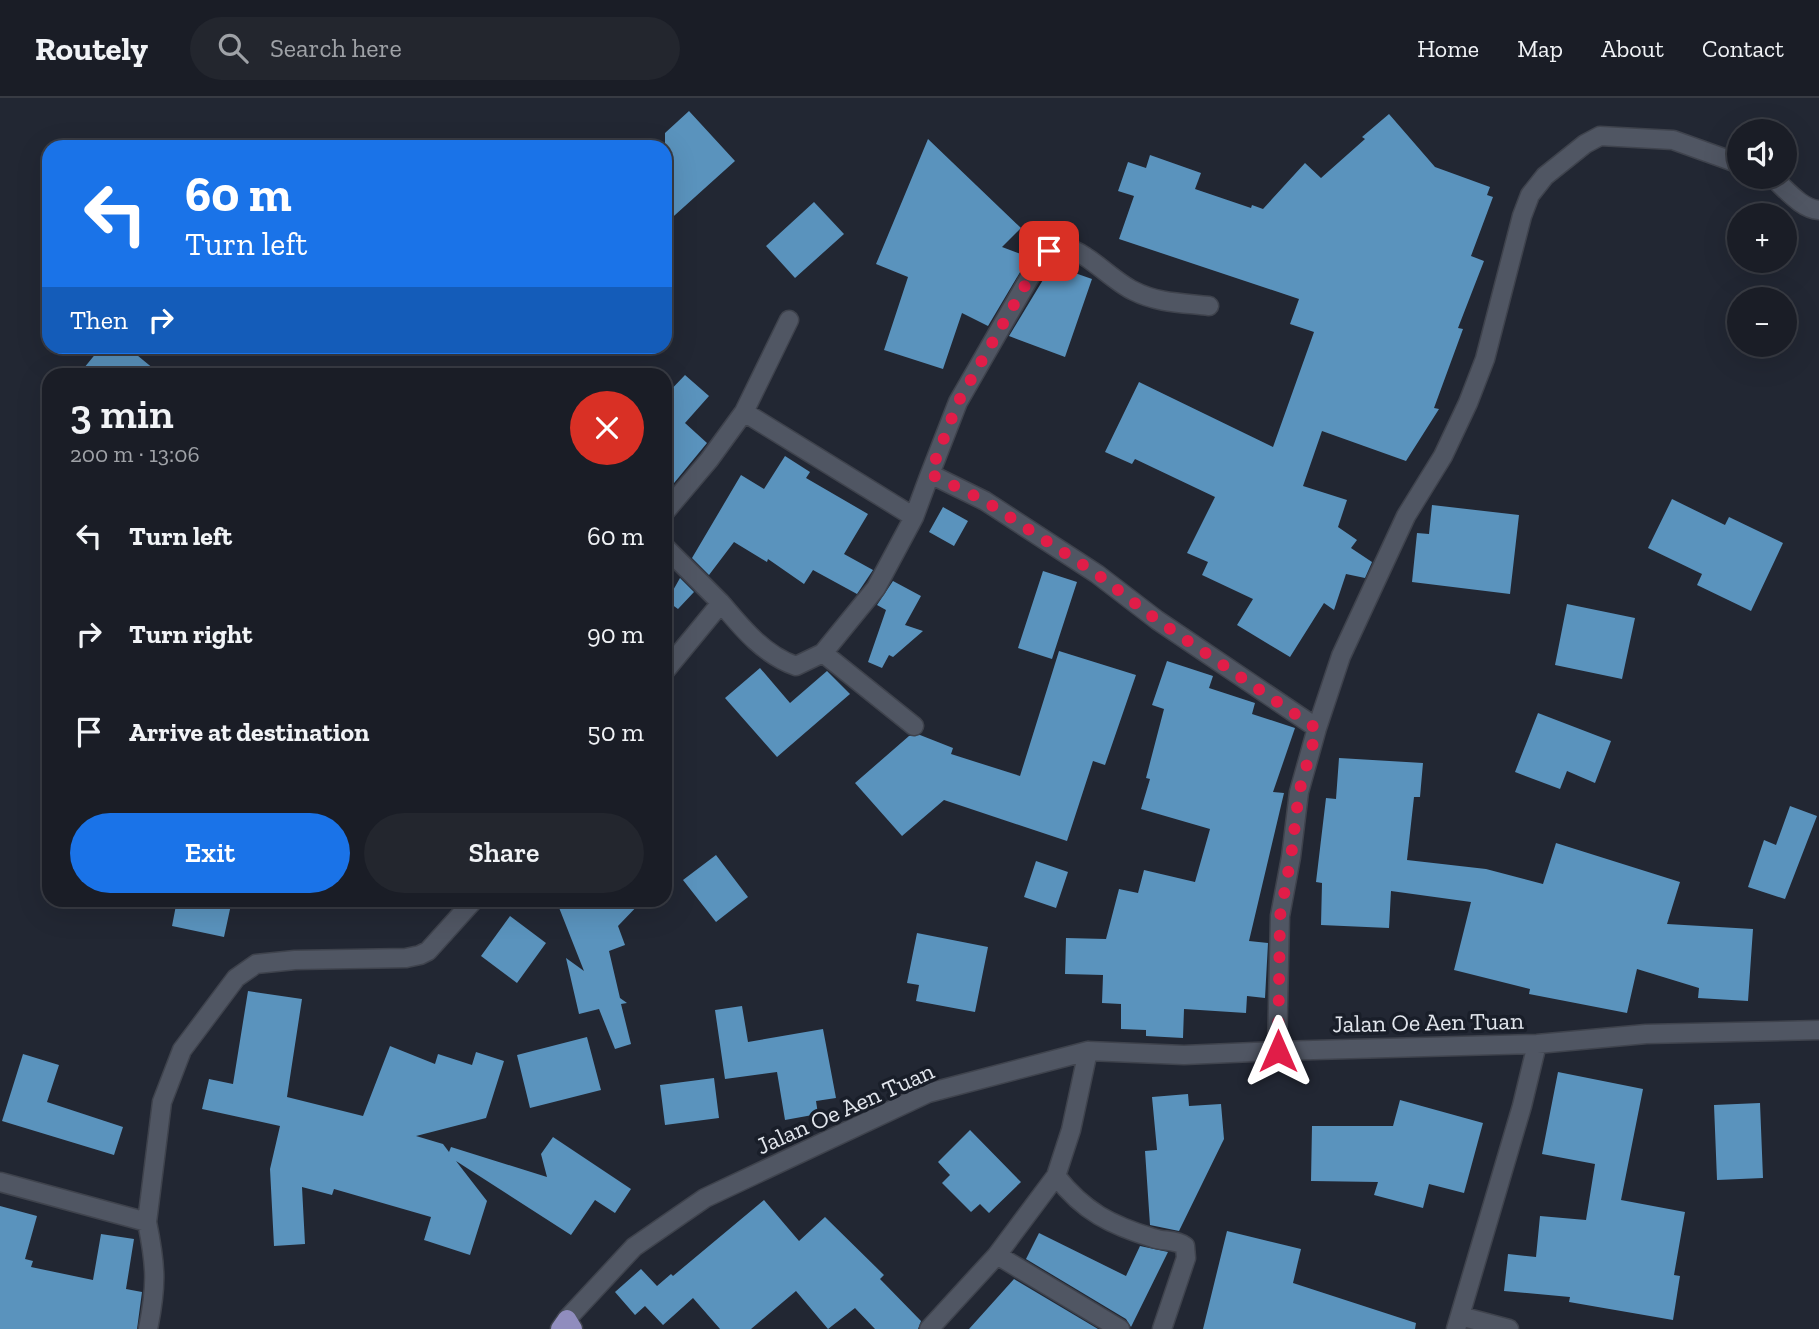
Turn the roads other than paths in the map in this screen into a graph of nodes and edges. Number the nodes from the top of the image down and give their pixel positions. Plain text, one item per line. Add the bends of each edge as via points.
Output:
1 (1727, 159) edge
2 (1785, 189) edge
3 (1819, 210) edge
4 (1209, 306) dead end
5 (789, 320) dead end
6 (744, 412) junction
7 (930, 474) junction
8 (672, 504) edge
9 (914, 517) junction
10 (672, 554) edge
11 (720, 603) junction
12 (823, 653) junction
13 (672, 662) edge
14 (914, 726) dead end
15 (1317, 729) junction
16 (468, 907) edge
17 (1819, 1030) edge
18 (1537, 1044) junction
19 (1088, 1051) junction
20 (1278, 1051) junction
21 (1056, 1177) junction
22 (0, 1182) edge
23 (147, 1222) junction
24 (997, 1255) junction
25 (1458, 1322) edge
26 (567, 1326) edge
27 (148, 1329) edge
28 (929, 1329) edge
29 (1120, 1329) edge
30 (1162, 1329) edge
31 (1509, 1329) edge

1 - 15 street via 1673,140 1600,136 1545,176 1530,195 1485,359 1468,403 1443,456 1406,516 1341,656
2 - 3 street
4 - 7 street via 1158,300 1116,281 1075,250 1061,247 1049,251 958,402
5 - 6 street
6 - 8 street
6 - 9 street
7 - 9 street
7 - 15 street via 985,501 1097,574
9 - 12 street via 876,588
10 - 11 street
11 - 12 street via 760,646 783,662 796,666
11 - 13 street
12 - 14 street
15 - 20 street via 1299,792 1280,916
16 - 23 street via 420,955 256,964 236,978 182,1050 162,1102
17 - 18 street, Jalan Oe Aen Tuan via 1646,1034
18 - 20 street, Jalan Oe Aen Tuan
18 - 25 street
19 - 20 street, Jalan Oe Aen Tuan via 1184,1055
19 - 21 street
19 - 26 street, Jalan Oe Aen Tuan via 928,1093 705,1198 634,1247
21 - 24 street
21 - 30 street via 1082,1205 1103,1219 1185,1246 1186,1258
22 - 23 street
23 - 27 street via 156,1265
24 - 28 street
24 - 29 street
25 - 31 street

